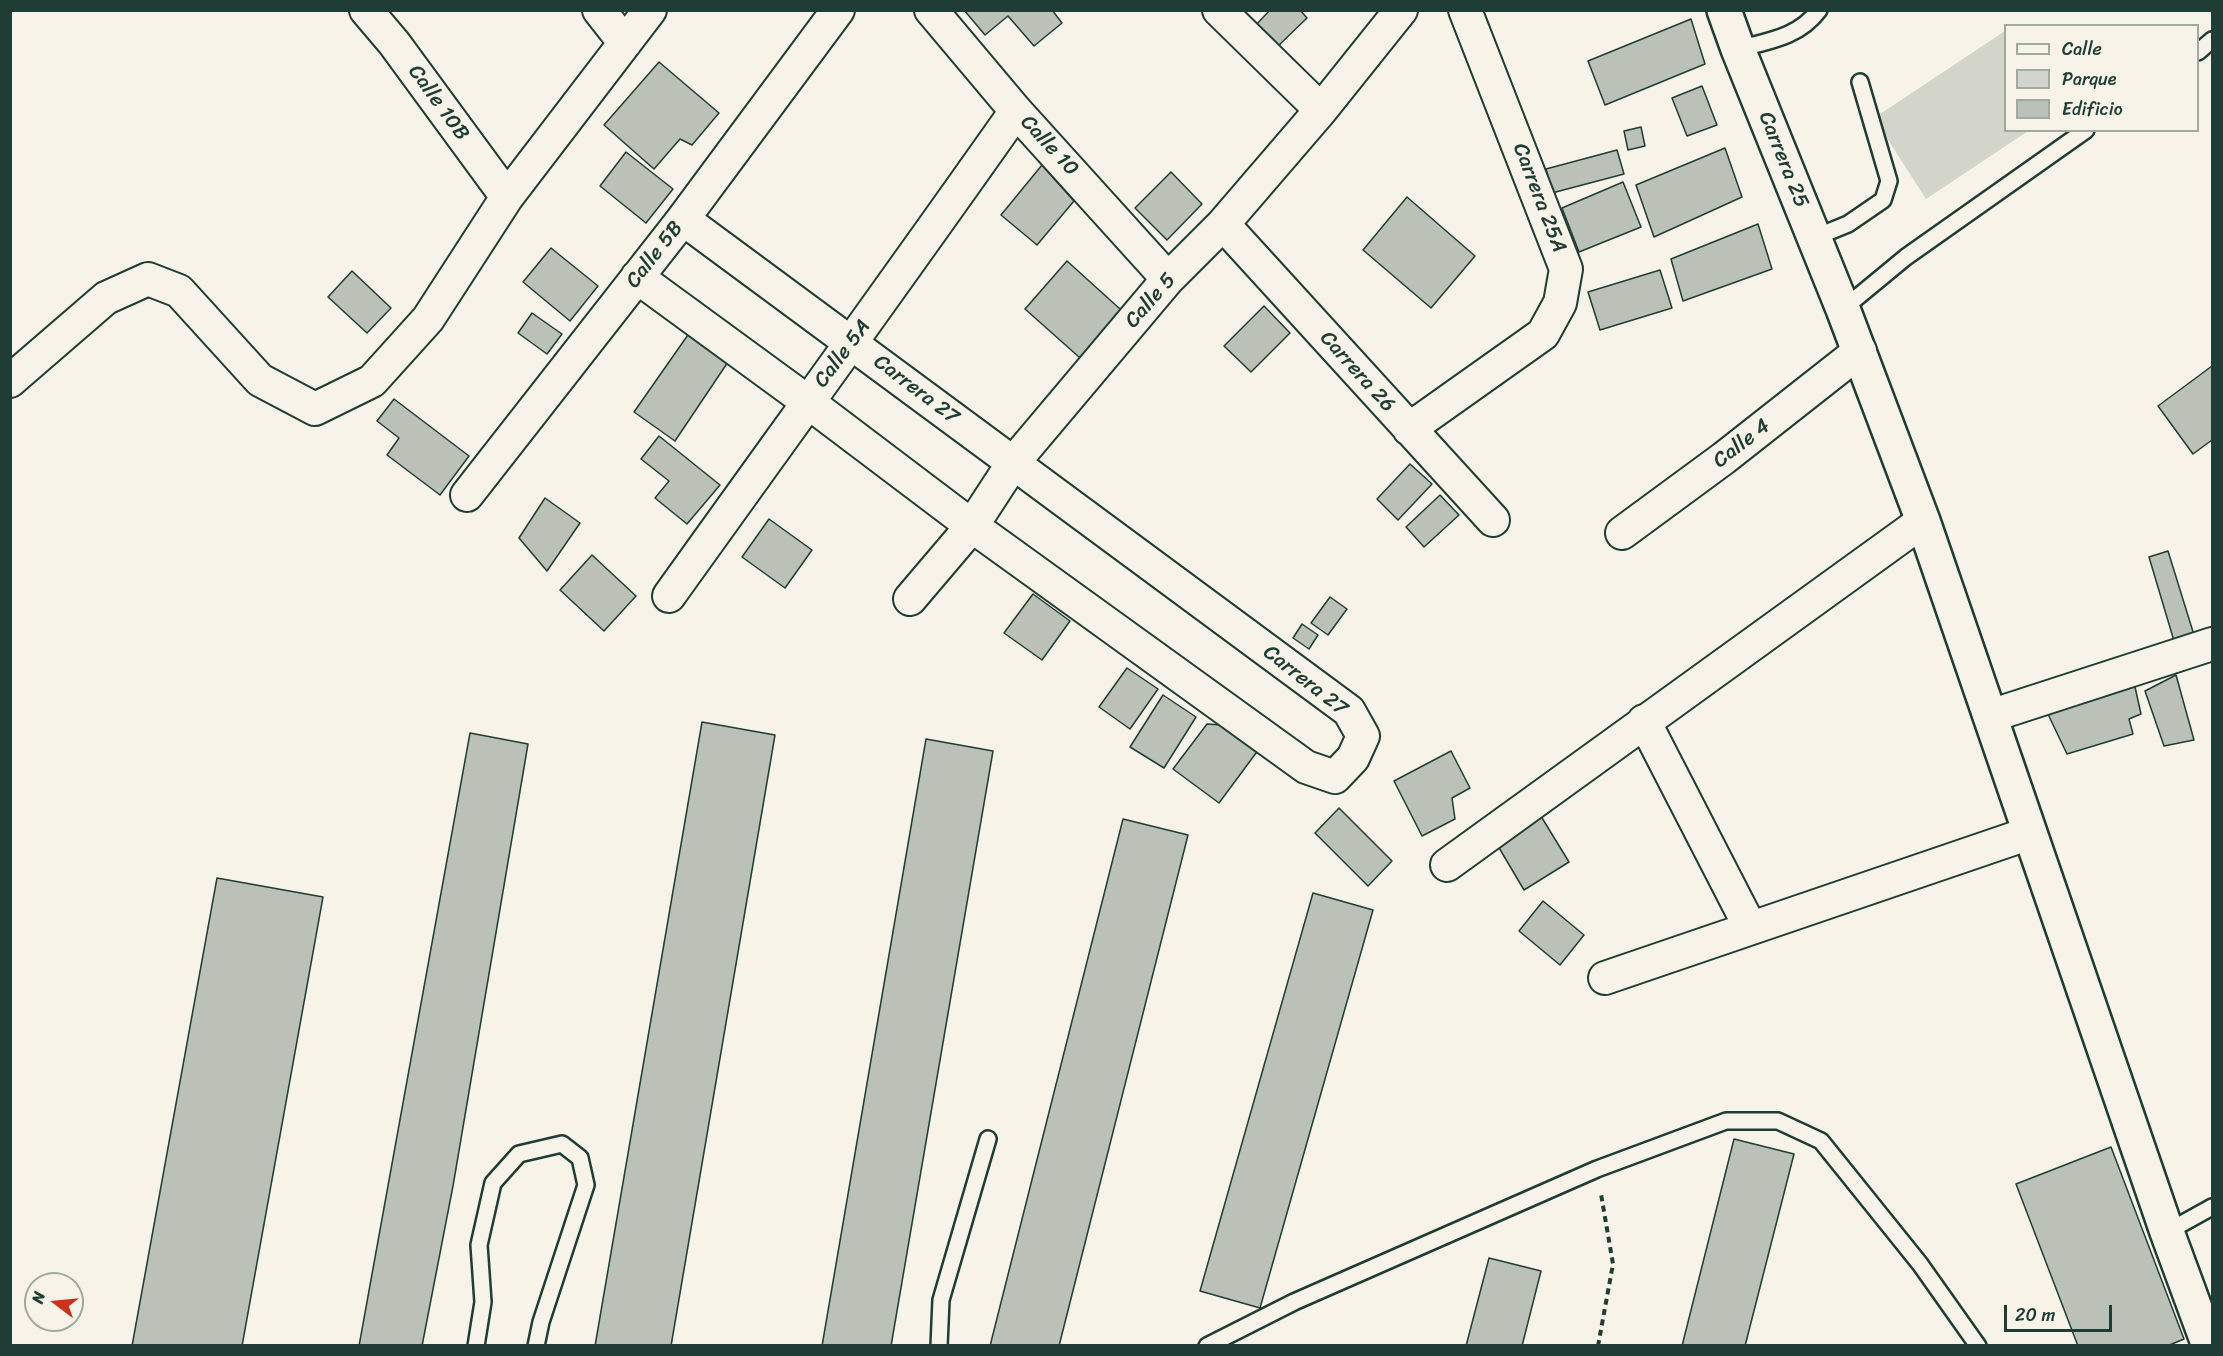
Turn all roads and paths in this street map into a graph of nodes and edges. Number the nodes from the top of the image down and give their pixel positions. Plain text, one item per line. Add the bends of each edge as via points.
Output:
1 (366, 10) edge
2 (599, 10) edge
3 (650, 10) edge
4 (838, 10) edge
5 (931, 10) edge
6 (1219, 10) edge
7 (1401, 10) edge
8 (1465, 10) edge
9 (1725, 10) edge
10 (1819, 10) edge
11 (2212, 40) edge
12 (625, 43) junction
13 (1738, 49) junction
14 (2199, 51) edge
15 (1860, 82) dead end
16 (1321, 110) junction
17 (1016, 111) junction
18 (2083, 132) edge
19 (507, 197) junction
20 (683, 219) junction
21 (1223, 224) junction
22 (1816, 237) junction
23 (637, 277) junction
24 (1168, 279) junction
25 (1844, 309) junction
26 (853, 343) junction
27 (1860, 351) junction
28 (10, 381) edge
29 (808, 402) junction
30 (1409, 429) junction
31 (1013, 463) junction
32 (467, 495) dead end
33 (1493, 520) dead end
34 (1923, 521) junction
35 (972, 526) junction
36 (1622, 533) dead end
37 (669, 596) dead end
38 (910, 599) dead end
39 (2212, 644) edge
40 (1990, 716) junction
41 (1644, 721) junction
42 (2030, 833) junction
43 (1447, 865) dead end
44 (1750, 927) junction
45 (1605, 978) dead end
46 (988, 1139) dead end
47 (1597, 1169) junction
48 (2212, 1207) edge
49 (2167, 1232) junction
50 (476, 1346) edge
51 (536, 1346) edge
52 (939, 1346) edge
53 (1207, 1346) edge
54 (1598, 1346) edge
55 (1978, 1346) edge
56 (2209, 1346) edge

1 - 19 street, Calle 10B
2 - 12 street
3 - 12 street
4 - 20 street, Calle 5B
5 - 17 street, Calle 10
6 - 16 street
7 - 16 street, Calle 5
8 - 30 street, Carrera 25A via 1566,269 1560,303 1543,334
9 - 13 street, Carrera 25
10 - 13 lane via 1810,22 1786,37
11 - 14 lane
12 - 19 street
13 - 22 street, Carrera 25
15 - 22 lane via 1889,181 1883,200 1848,224
16 - 21 street, Calle 5
17 - 24 street, Calle 10
17 - 26 street, Calle 5A
18 - 25 lane via 1906,257
19 - 28 street via 428,320 372,381 315,409 260,380 179,291 148,279 106,298
20 - 23 street, Calle 5B
20 - 26 street, Carrera 27
21 - 24 street, Calle 5
21 - 30 street, Carrera 26
22 - 25 street, Carrera 25
23 - 29 street, Carrera 27
23 - 32 street, Calle 5B
24 - 31 street, Calle 5
25 - 27 street, Carrera 25
26 - 29 street, Calle 5A
26 - 31 street, Carrera 27
27 - 34 street, Carrera 25
27 - 36 street, Calle 4
29 - 35 street, Carrera 27
29 - 37 street, Calle 5A
30 - 33 street, Carrera 26
31 - 35 street, Calle 5
31 - 35 street, Carrera 27 via 1349,711 1363,736 1353,758 1335,777 1306,767
34 - 40 street, Carrera 25
34 - 41 street
35 - 38 street, Calle 5
39 - 40 street
40 - 42 street, Carrera 25
41 - 43 street
41 - 44 street
42 - 44 street
42 - 49 street, Carrera 25
44 - 45 street
46 - 52 lane via 941,1300
47 - 53 lane via 1294,1302
47 - 54 path via 1613,1264
47 - 55 lane via 1726,1121 1778,1121 1821,1141 1920,1264
48 - 49 lane
49 - 56 street, Carrera 25
50 - 51 lane via 483,1302 479,1245 493,1183 519,1154 562,1144 580,1158 586,1185

